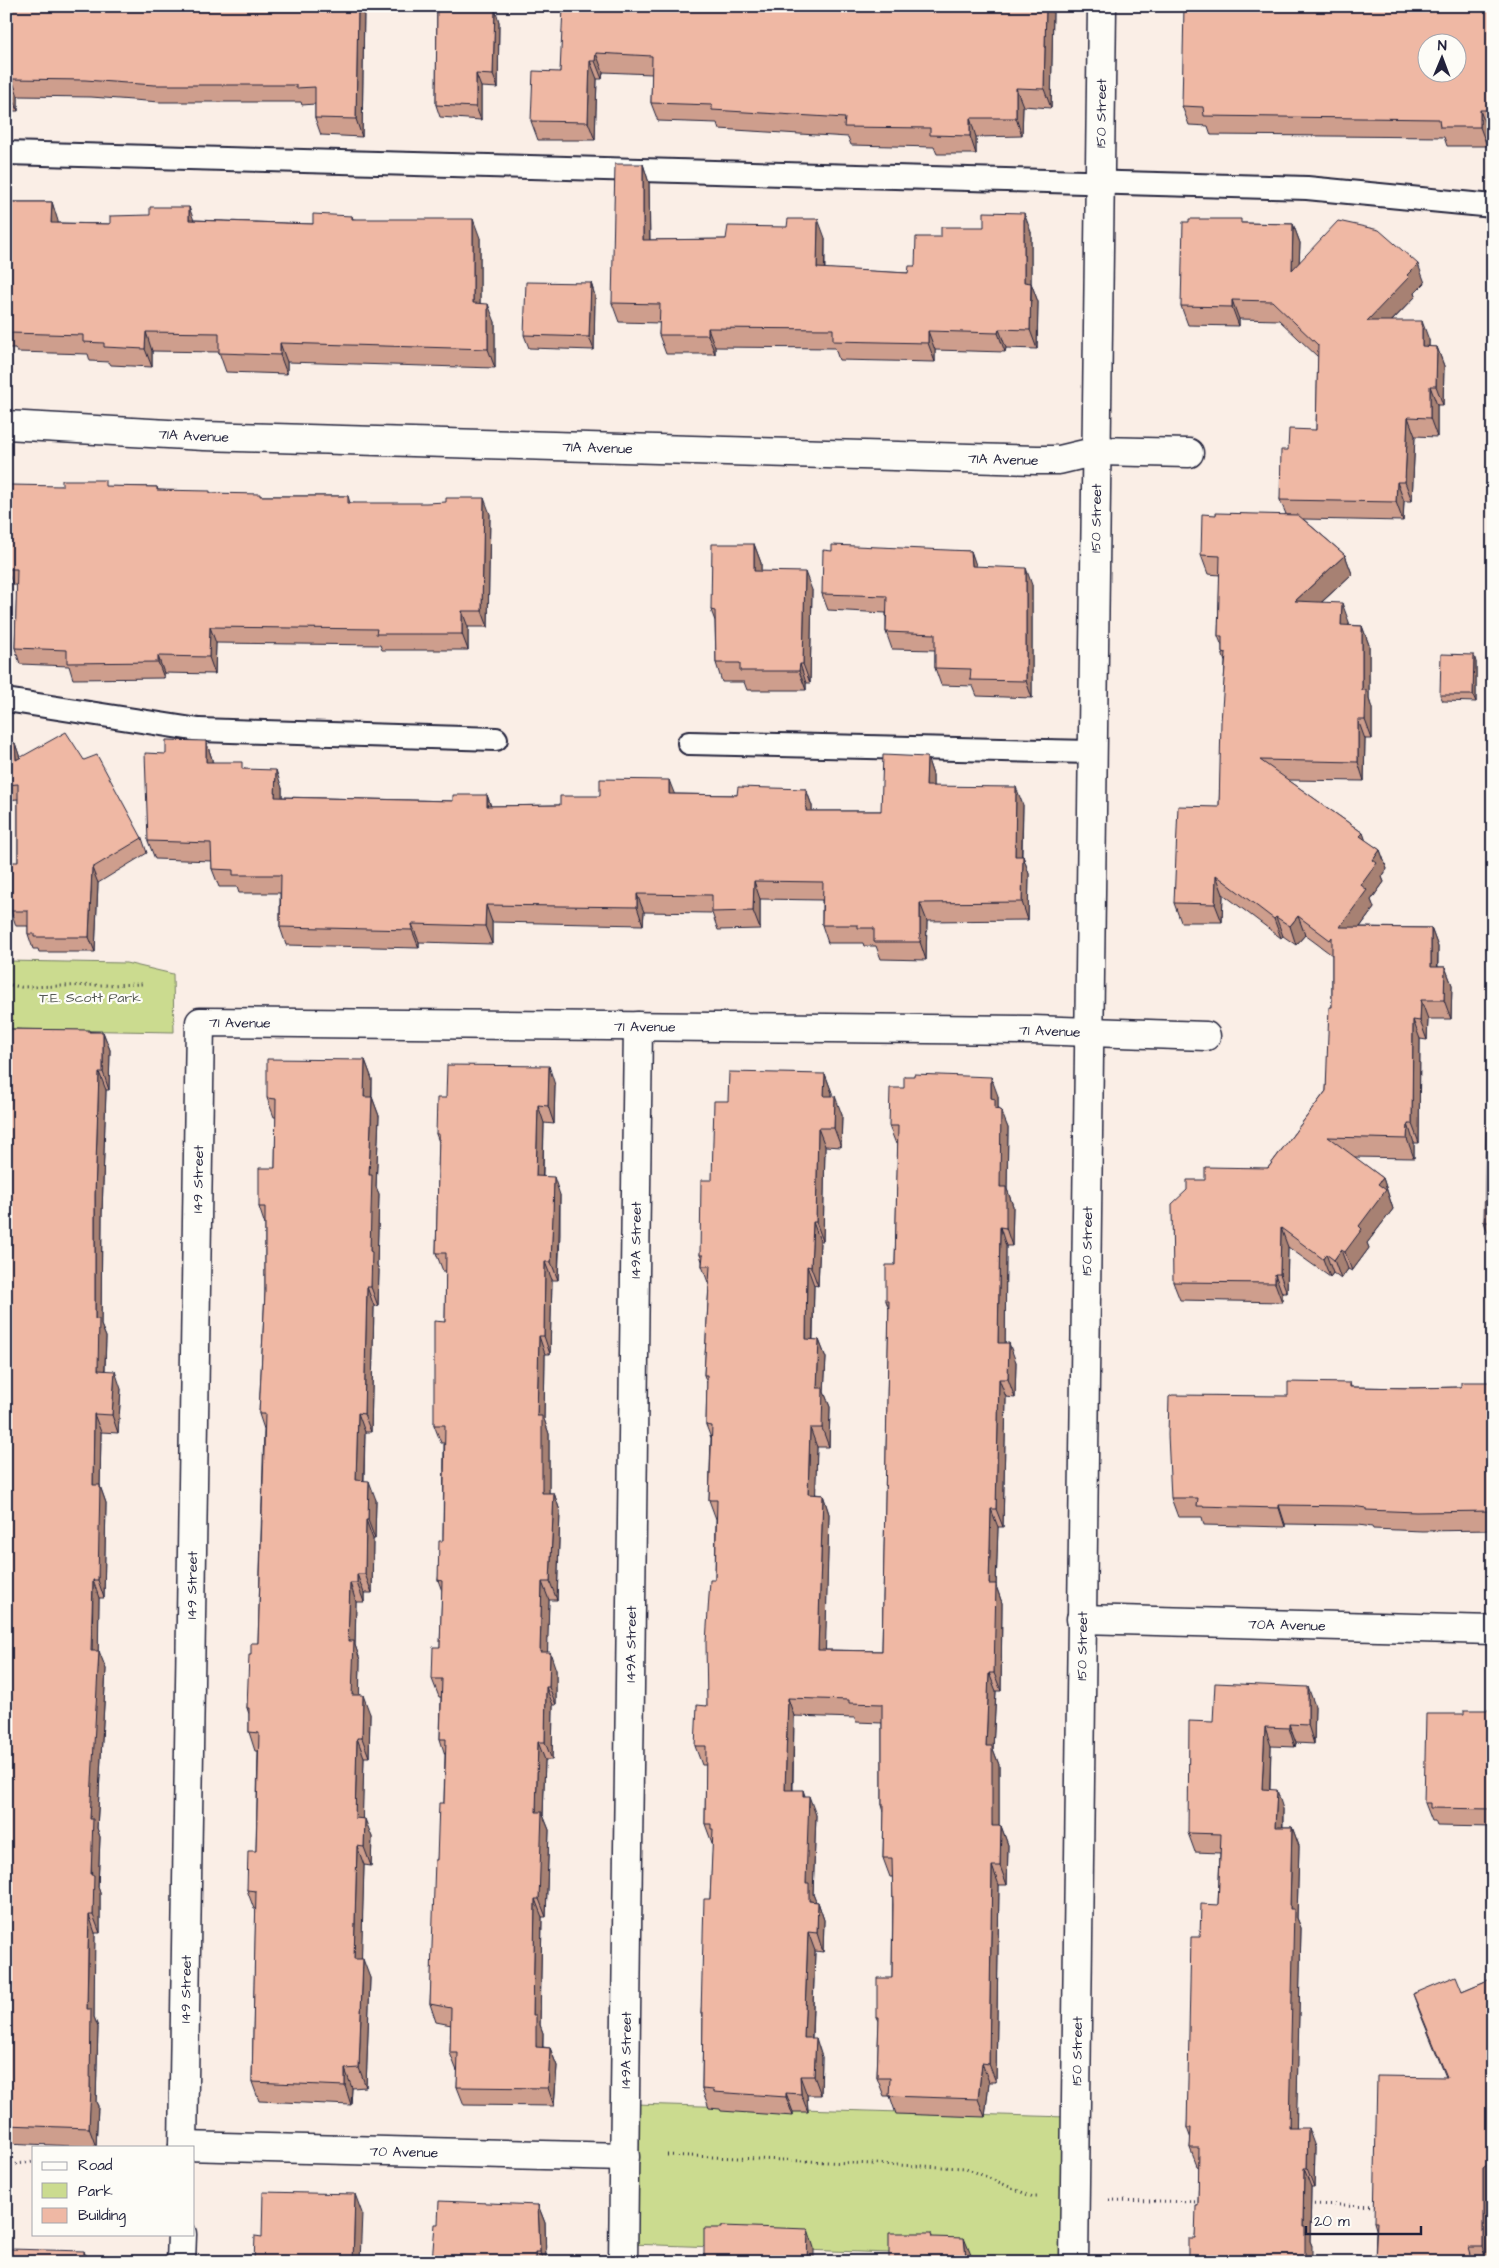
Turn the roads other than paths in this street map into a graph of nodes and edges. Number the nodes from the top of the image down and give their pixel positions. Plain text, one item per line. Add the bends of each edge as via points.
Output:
1 (1102, 6) edge
2 (6, 153) edge
3 (1100, 182) junction
4 (1493, 206) edge
5 (6, 425) edge
6 (1097, 451) junction
7 (1189, 453) dead end
8 (6, 700) edge
9 (496, 739) dead end
10 (689, 743) dead end
11 (1092, 752) junction
12 (200, 1022) joint
13 (638, 1026) junction
14 (1089, 1031) junction
15 (1206, 1036) dead end
16 (1081, 1618) junction
17 (1493, 1630) edge
18 (183, 2146) edge
19 (195, 2146) edge
20 (625, 2157) junction
21 (182, 2236) edge
22 (181, 2262) edge
23 (623, 2262) edge
24 (1074, 2262) edge

1 - 3 street, 150 Street
2 - 3 lane
3 - 4 lane via 1307,188
3 - 6 street, 150 Street
5 - 6 street, 71A Avenue via 214,437 1037,460 1059,460
6 - 7 street, 71A Avenue
6 - 11 street, 150 Street
8 - 9 lane via 199,730
10 - 11 lane
11 - 14 street, 150 Street
12 - 13 street, 71 Avenue
12 - 18 street, 149 Street
13 - 14 street, 71 Avenue
13 - 20 street, 149A Street
14 - 15 street
14 - 16 street, 150 Street
16 - 17 street, 70A Avenue
16 - 24 street, 150 Street
19 - 20 street, 70 Avenue
20 - 23 street, 149A Street
21 - 22 street

